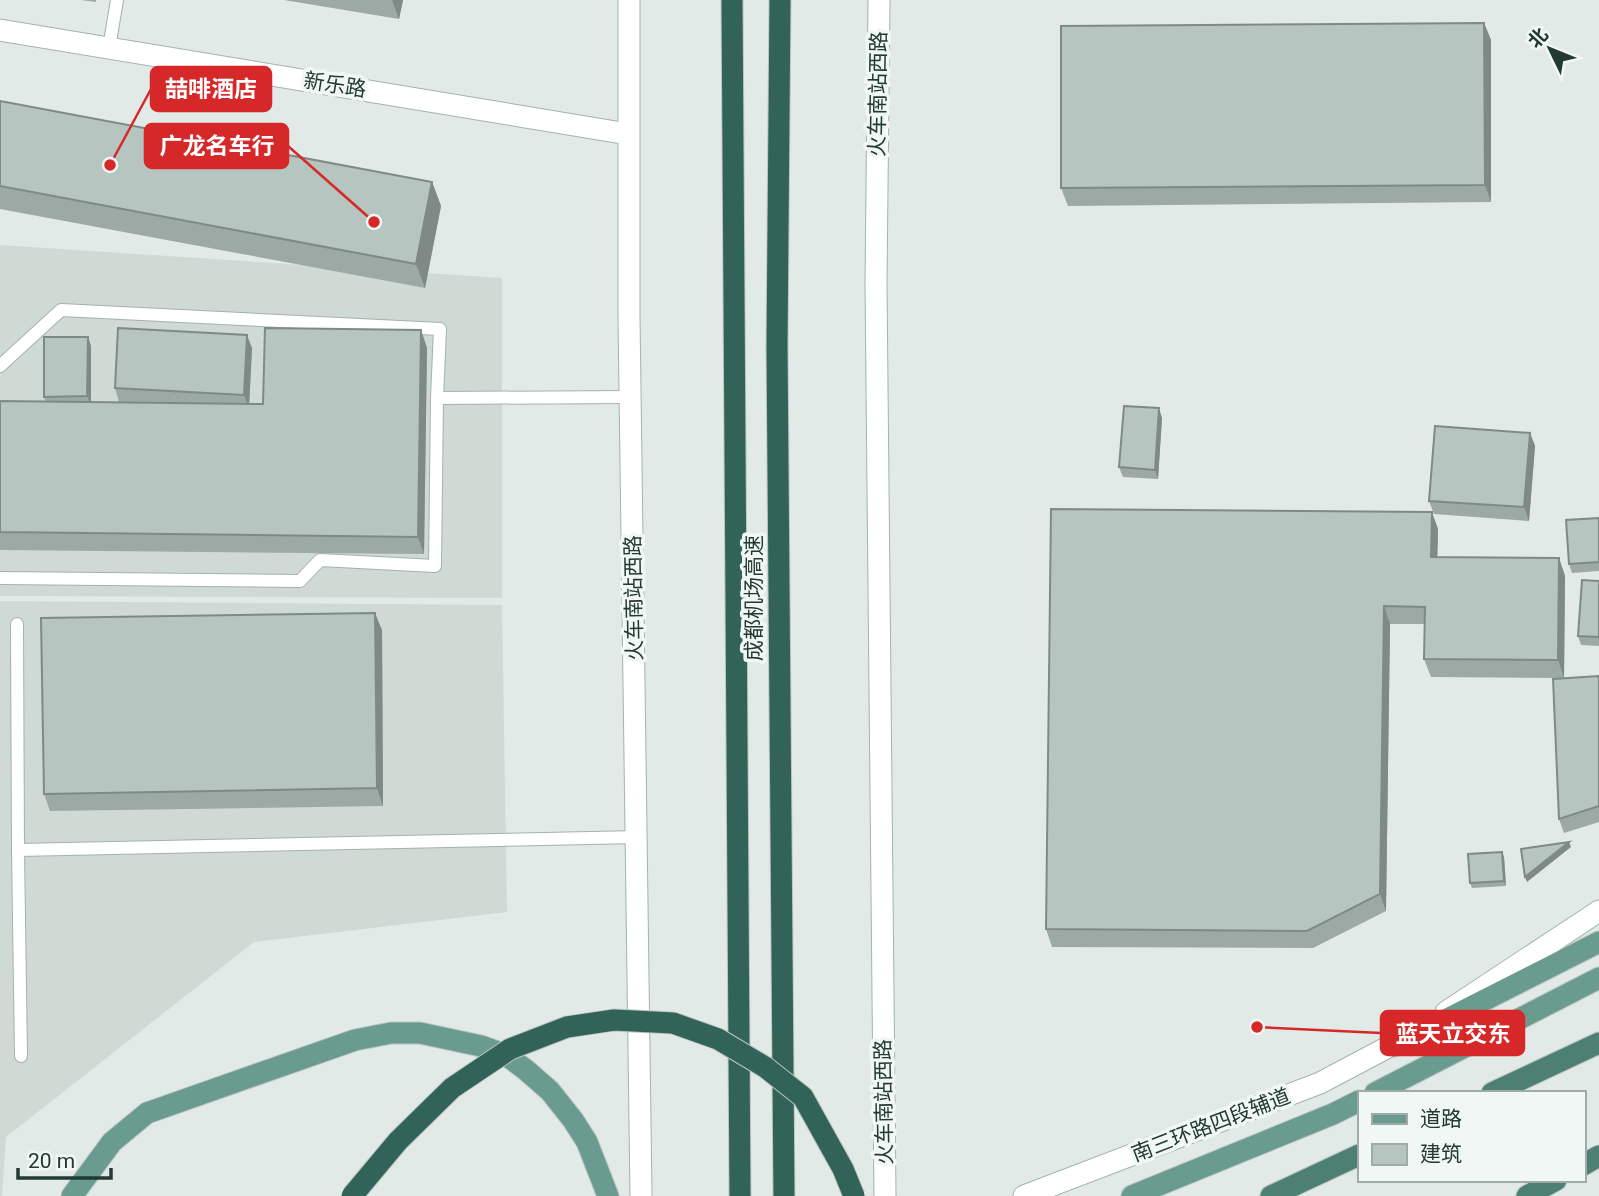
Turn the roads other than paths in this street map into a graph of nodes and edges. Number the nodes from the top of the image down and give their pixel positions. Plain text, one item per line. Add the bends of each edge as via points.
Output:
1 (117, 0) edge
2 (629, 0) edge
3 (732, 0) edge
4 (780, 0) edge
5 (879, 0) edge
6 (0, 30) edge
7 (109, 48) junction
8 (628, 134) junction
9 (0, 366) edge
10 (631, 397) junction
11 (436, 398) junction
12 (0, 578) edge
13 (18, 625) dead end
14 (638, 837) junction
15 (18, 850) junction
16 (1599, 911) edge
17 (1599, 942) edge
18 (1599, 978) edge
19 (1599, 1043) edge
20 (1394, 1046) junction
21 (21, 1056) dead end
22 (1379, 1091) edge
23 (1496, 1091) edge
24 (1358, 1101) edge
25 (1358, 1155) edge
26 (1552, 1182) edge
27 (72, 1196) edge
28 (352, 1196) edge
29 (608, 1196) edge
30 (641, 1196) edge
31 (740, 1196) edge
32 (784, 1196) edge
33 (854, 1196) edge
34 (885, 1196) edge
35 (1024, 1196) edge
36 (1132, 1196) edge
37 (1271, 1196) edge
38 (1527, 1196) edge

1 - 7 lane
2 - 8 main road, 火车南站西路
3 - 31 highway, 成都机场高速
4 - 32 highway, 成都机场高速 via 777,360
5 - 34 main road, 火车南站西路 via 876,283
6 - 7 main road, 新乐路
7 - 8 main road, 新乐路
8 - 10 main road, 火车南站西路
9 - 11 lane via 61,310 440,329
10 - 11 lane
10 - 14 main road, 火车南站西路
11 - 12 lane via 435,566 320,560 300,581
13 - 15 lane
14 - 15 lane
14 - 30 main road, 火车南站西路
15 - 21 lane
16 - 20 main road, 南三环路四段辅道
17 - 20 main road
18 - 22 main road
19 - 23 highway
20 - 35 main road, 南三环路四段辅道 via 1320,1083
24 - 36 main road
25 - 37 highway
26 - 38 highway
27 - 29 main road via 112,1142 148,1113 355,1040 391,1033 420,1033 494,1051 526,1070 550,1090 573,1120 587,1142
28 - 33 highway, bridge via 398,1141 452,1088 510,1049 567,1027 614,1020 673,1023 718,1040 765,1067 803,1097

